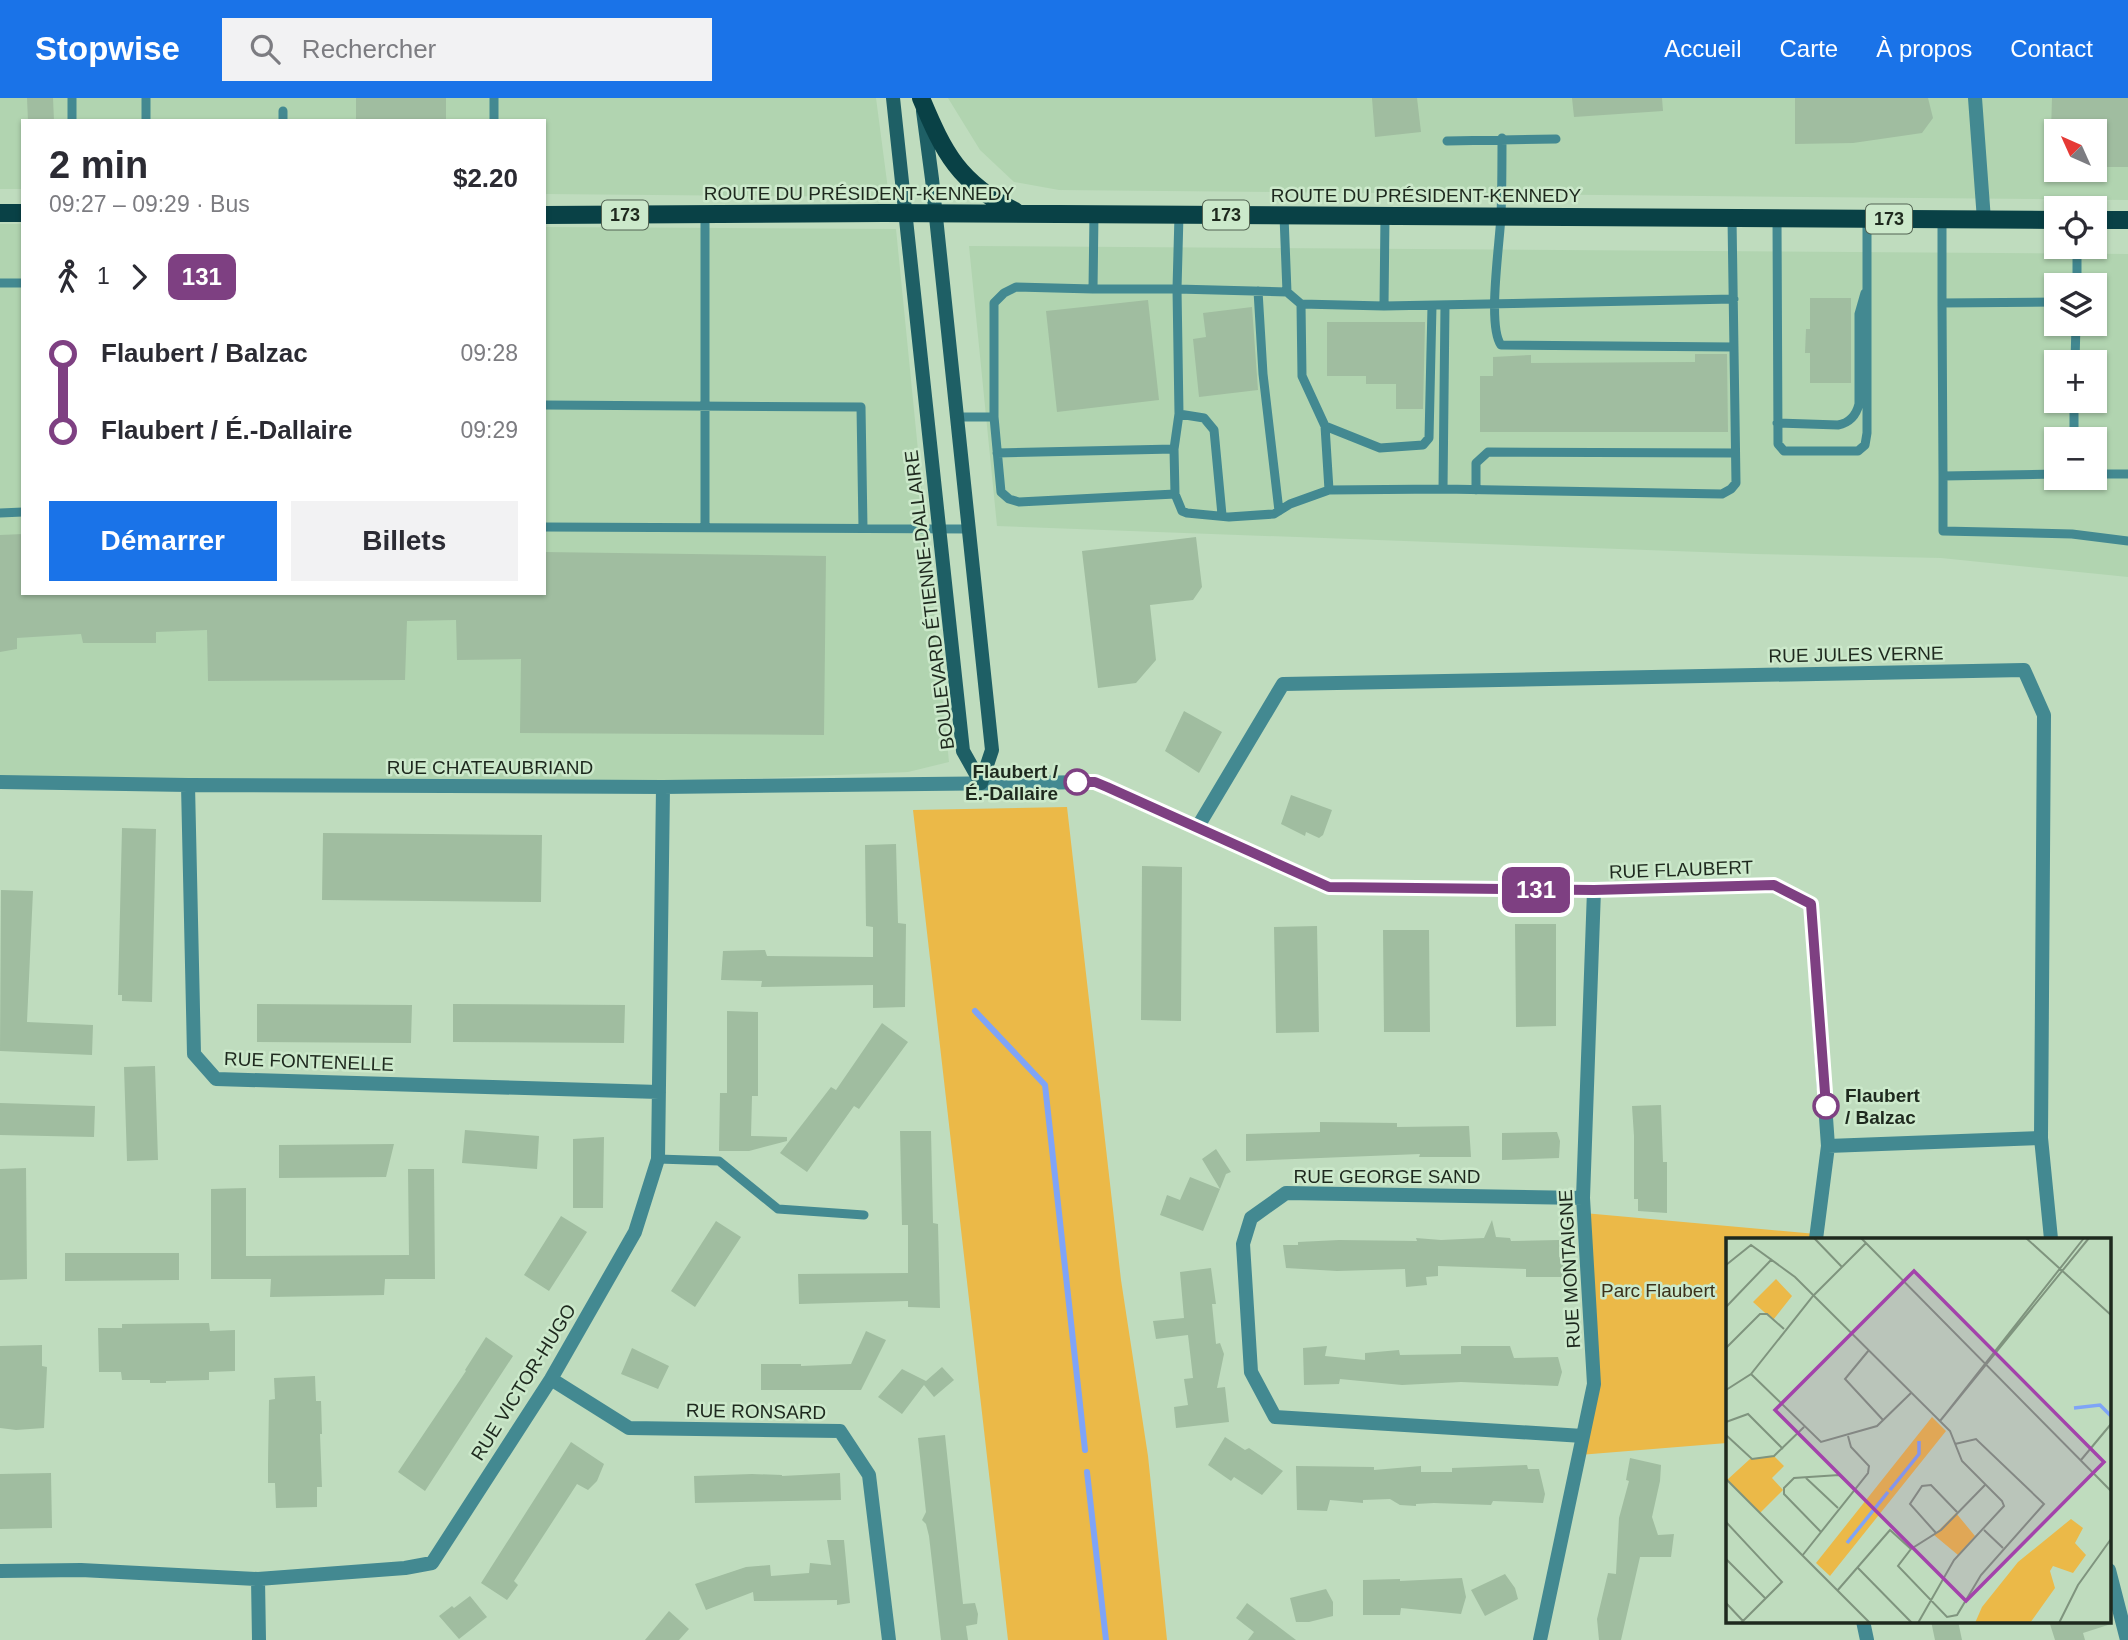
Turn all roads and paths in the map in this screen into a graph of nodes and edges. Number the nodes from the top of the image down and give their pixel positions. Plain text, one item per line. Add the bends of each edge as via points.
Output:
1 (72, 98) edge
2 (146, 98) edge
3 (494, 98) edge
4 (892, 98) edge
5 (921, 98) edge
6 (1975, 98) edge
7 (72, 119) edge
8 (146, 119) edge
9 (494, 119) edge
10 (1502, 138) junction
11 (1556, 139) dead end
12 (1447, 141) dead end
13 (0, 213) edge
14 (21, 213) edge
15 (906, 213) junction
16 (705, 214) junction
17 (935, 214) junction
18 (1021, 214) junction
19 (1094, 214) junction
20 (546, 215) edge
21 (1179, 215) junction
22 (1283, 216) junction
23 (1385, 216) junction
24 (1501, 217) junction
25 (1732, 218) junction
26 (1777, 219) junction
27 (1867, 219) junction
28 (1942, 220) junction
29 (1984, 220) junction
30 (2044, 220) edge
31 (2107, 220) edge
32 (2128, 220) edge
33 (21, 282) edge
34 (0, 283) edge
35 (1867, 288) junction
36 (1093, 289) junction
37 (1177, 289) junction
38 (1258, 291) junction
39 (1287, 292) junction
40 (1734, 299) junction
41 (2044, 302) edge
42 (1942, 303) junction
43 (1301, 304) junction
44 (1495, 304) junction
45 (1445, 305) junction
46 (1384, 306) junction
47 (1432, 306) junction
48 (1734, 347) junction
49 (546, 405) edge
50 (705, 406) junction
51 (1179, 414) junction
52 (957, 417) junction
53 (994, 417) junction
54 (1777, 423) junction
55 (1325, 426) junction
56 (1174, 449) junction
57 (997, 453) junction
58 (1735, 453) junction
59 (2044, 474) edge
60 (2107, 474) edge
61 (2128, 474) edge
62 (1942, 476) junction
63 (1443, 489) junction
64 (1476, 490) junction
65 (1329, 491) junction
66 (1175, 494) junction
67 (1279, 511) junction
68 (21, 512) edge
69 (0, 513) edge
70 (1222, 515) junction
71 (546, 527) edge
72 (705, 527) junction
73 (863, 528) junction
74 (939, 528) junction
75 (969, 529) junction
76 (2128, 541) edge
77 (0, 782) edge
78 (981, 783) junction
79 (188, 785) junction
80 (663, 787) junction
81 (1197, 828) junction
82 (1594, 890) junction
83 (659, 1092) junction
84 (2041, 1138) junction
85 (1828, 1146) junction
86 (658, 1159) junction
87 (1583, 1198) junction
88 (864, 1215) dead end
89 (1816, 1238) edge
90 (2051, 1238) edge
91 (551, 1379) junction
92 (1583, 1436) junction
93 (0, 1570) edge
94 (2110, 1574) edge
95 (258, 1579) junction
96 (1863, 1622) edge
97 (259, 1640) edge
98 (888, 1640) edge
99 (1539, 1640) edge
100 (1867, 1640) edge
101 (2127, 1640) edge

1 - 7 lane
2 - 8 lane
3 - 9 lane
4 - 15 street, BOULEVARD ÉTIENNE-DALLAIRE
5 - 17 street
5 - 18 main road via 940,144 962,175
6 - 29 street
10 - 11 lane
10 - 12 lane
10 - 24 lane
13 - 14 main road
15 - 16 main road, ROUTE DU PRÉSIDENT-KENNEDY / 173
15 - 17 main road, ROUTE DU PRÉSIDENT-KENNEDY / 173
15 - 74 street, BOULEVARD ÉTIENNE-DALLAIRE
16 - 20 main road, ROUTE DU PRÉSIDENT-KENNEDY / 173
16 - 50 lane
17 - 18 main road, ROUTE DU PRÉSIDENT-KENNEDY / 173
17 - 52 street
18 - 19 main road, ROUTE DU PRÉSIDENT-KENNEDY / 173
19 - 21 main road, ROUTE DU PRÉSIDENT-KENNEDY / 173
19 - 36 lane
21 - 22 main road, ROUTE DU PRÉSIDENT-KENNEDY / 173
21 - 37 lane
22 - 23 main road, ROUTE DU PRÉSIDENT-KENNEDY / 173
22 - 39 lane
23 - 24 main road, ROUTE DU PRÉSIDENT-KENNEDY / 173
23 - 46 lane
24 - 25 main road, ROUTE DU PRÉSIDENT-KENNEDY / 173
24 - 44 lane
25 - 26 main road, ROUTE DU PRÉSIDENT-KENNEDY / 173
25 - 40 lane
26 - 27 main road, ROUTE DU PRÉSIDENT-KENNEDY / 173
26 - 54 lane
27 - 28 main road, ROUTE DU PRÉSIDENT-KENNEDY / 173
27 - 35 lane
28 - 29 main road, ROUTE DU PRÉSIDENT-KENNEDY / 173
28 - 42 lane
29 - 30 main road, ROUTE DU PRÉSIDENT-KENNEDY / 173
31 - 32 main road
33 - 34 lane
35 - 54 lane via 1860,303 1855,416 1838,425
35 - 54 lane via 1865,444 1858,452 1784,451 1778,444
36 - 37 lane
36 - 53 lane via 1016,288 994,303
37 - 38 lane
37 - 51 lane
38 - 39 lane
38 - 67 lane
39 - 43 lane
40 - 44 lane
40 - 48 lane
41 - 42 lane
42 - 62 lane
43 - 46 lane
43 - 55 lane via 1301,376
44 - 45 lane
44 - 48 lane via 1498,340 1506,347
45 - 47 lane
45 - 63 lane
46 - 47 lane
47 - 55 lane via 1429,438 1423,444 1380,449
48 - 58 lane
49 - 50 lane
50 - 72 lane
50 - 73 lane via 861,407
51 - 56 lane
51 - 70 lane via 1204,418 1214,430
52 - 53 lane
52 - 75 street
53 - 57 lane
55 - 65 lane
56 - 57 lane
56 - 66 lane
57 - 66 lane via 1001,492 1019,502
58 - 64 lane via 1488,452 1476,463
58 - 64 lane via 1736,483 1722,494
59 - 62 lane
60 - 61 lane
62 - 76 lane via 1943,531 2072,534
63 - 64 lane
63 - 65 lane
65 - 67 lane
66 - 70 lane via 1181,511
67 - 70 lane
68 - 69 lane
71 - 72 lane
72 - 73 lane
73 - 74 lane
74 - 75 lane
74 - 78 street, BOULEVARD ÉTIENNE-DALLAIRE via 963,751
75 - 78 street via 992,750
77 - 79 street, RUE CHATEAUBRIAND
78 - 80 street, RUE CHATEAUBRIAND
78 - 81 street, RUE FLAUBERT via 1095,782
79 - 80 street, RUE CHATEAUBRIAND
79 - 83 street, RUE FONTENELLE via 194,1054 216,1079
80 - 83 street, RUE VICTOR-HUGO
81 - 82 street, RUE FLAUBERT via 1329,887
81 - 84 street, RUE JULES VERNE via 1283,684 2024,670 2044,715
82 - 85 street, RUE FLAUBERT via 1774,885 1811,904
82 - 87 street, RUE MONTAIGNE
83 - 86 street, RUE VICTOR-HUGO
84 - 85 street
84 - 90 street, RUE JULES VERNE
85 - 89 street, RUE FLAUBERT
86 - 88 lane via 719,1161 778,1209
86 - 91 street, RUE VICTOR-HUGO via 635,1233
87 - 92 street, RUE MONTAIGNE via 1594,1384
87 - 92 street, RUE GEORGE SAND via 1286,1193 1251,1218 1243,1244 1251,1372 1275,1417
91 - 95 street, RUE VICTOR-HUGO via 432,1563
91 - 98 street, RUE RONSARD via 629,1428 840,1431 869,1475
92 - 99 street, RUE MONTAIGNE
93 - 95 street, RUE VICTOR-HUGO
94 - 101 street
95 - 97 street
96 - 100 street

